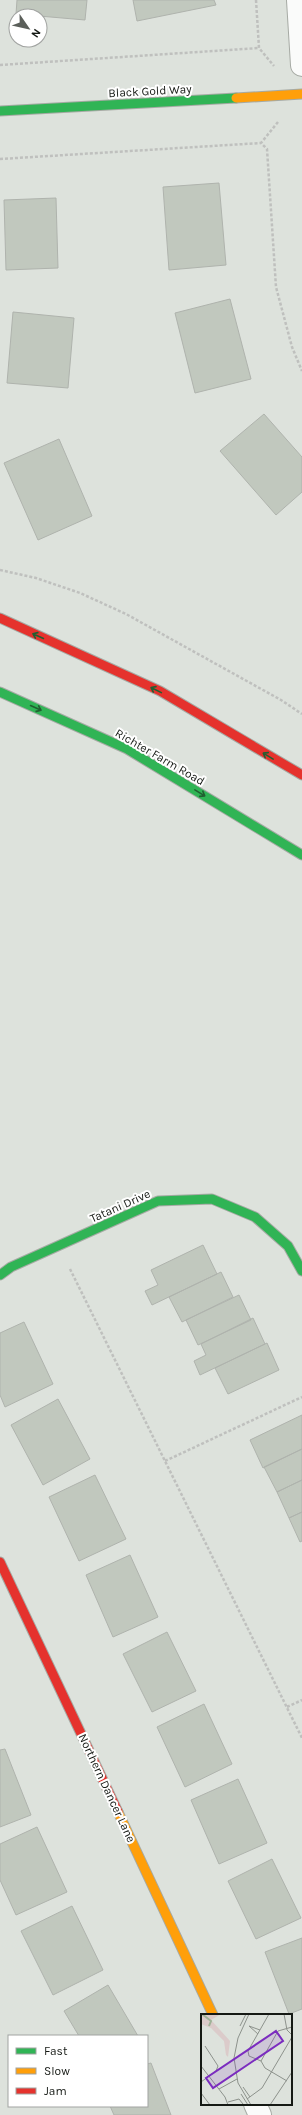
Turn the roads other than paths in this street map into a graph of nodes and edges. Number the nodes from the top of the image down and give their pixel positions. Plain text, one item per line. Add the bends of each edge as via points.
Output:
1 (298, 0) edge
2 (302, 65) edge
3 (302, 94) edge
4 (0, 111) edge
5 (0, 618) edge
6 (0, 692) edge
7 (302, 775) edge
8 (302, 855) edge
9 (302, 1271) edge
10 (0, 1275) edge
11 (0, 1562) edge
12 (213, 2014) edge
13 (255, 2105) edge
14 (260, 2115) edge

1 - 2 street
3 - 4 street, Black Gold Way
7 -> 5 street via 160,691
6 -> 8 street, Richter Farm Road via 127,749
9 - 10 street, Tatani Drive via 288,1246 255,1218 212,1199 158,1201 11,1267
11 - 12 street, Northern Dancer Lane
13 - 14 street

